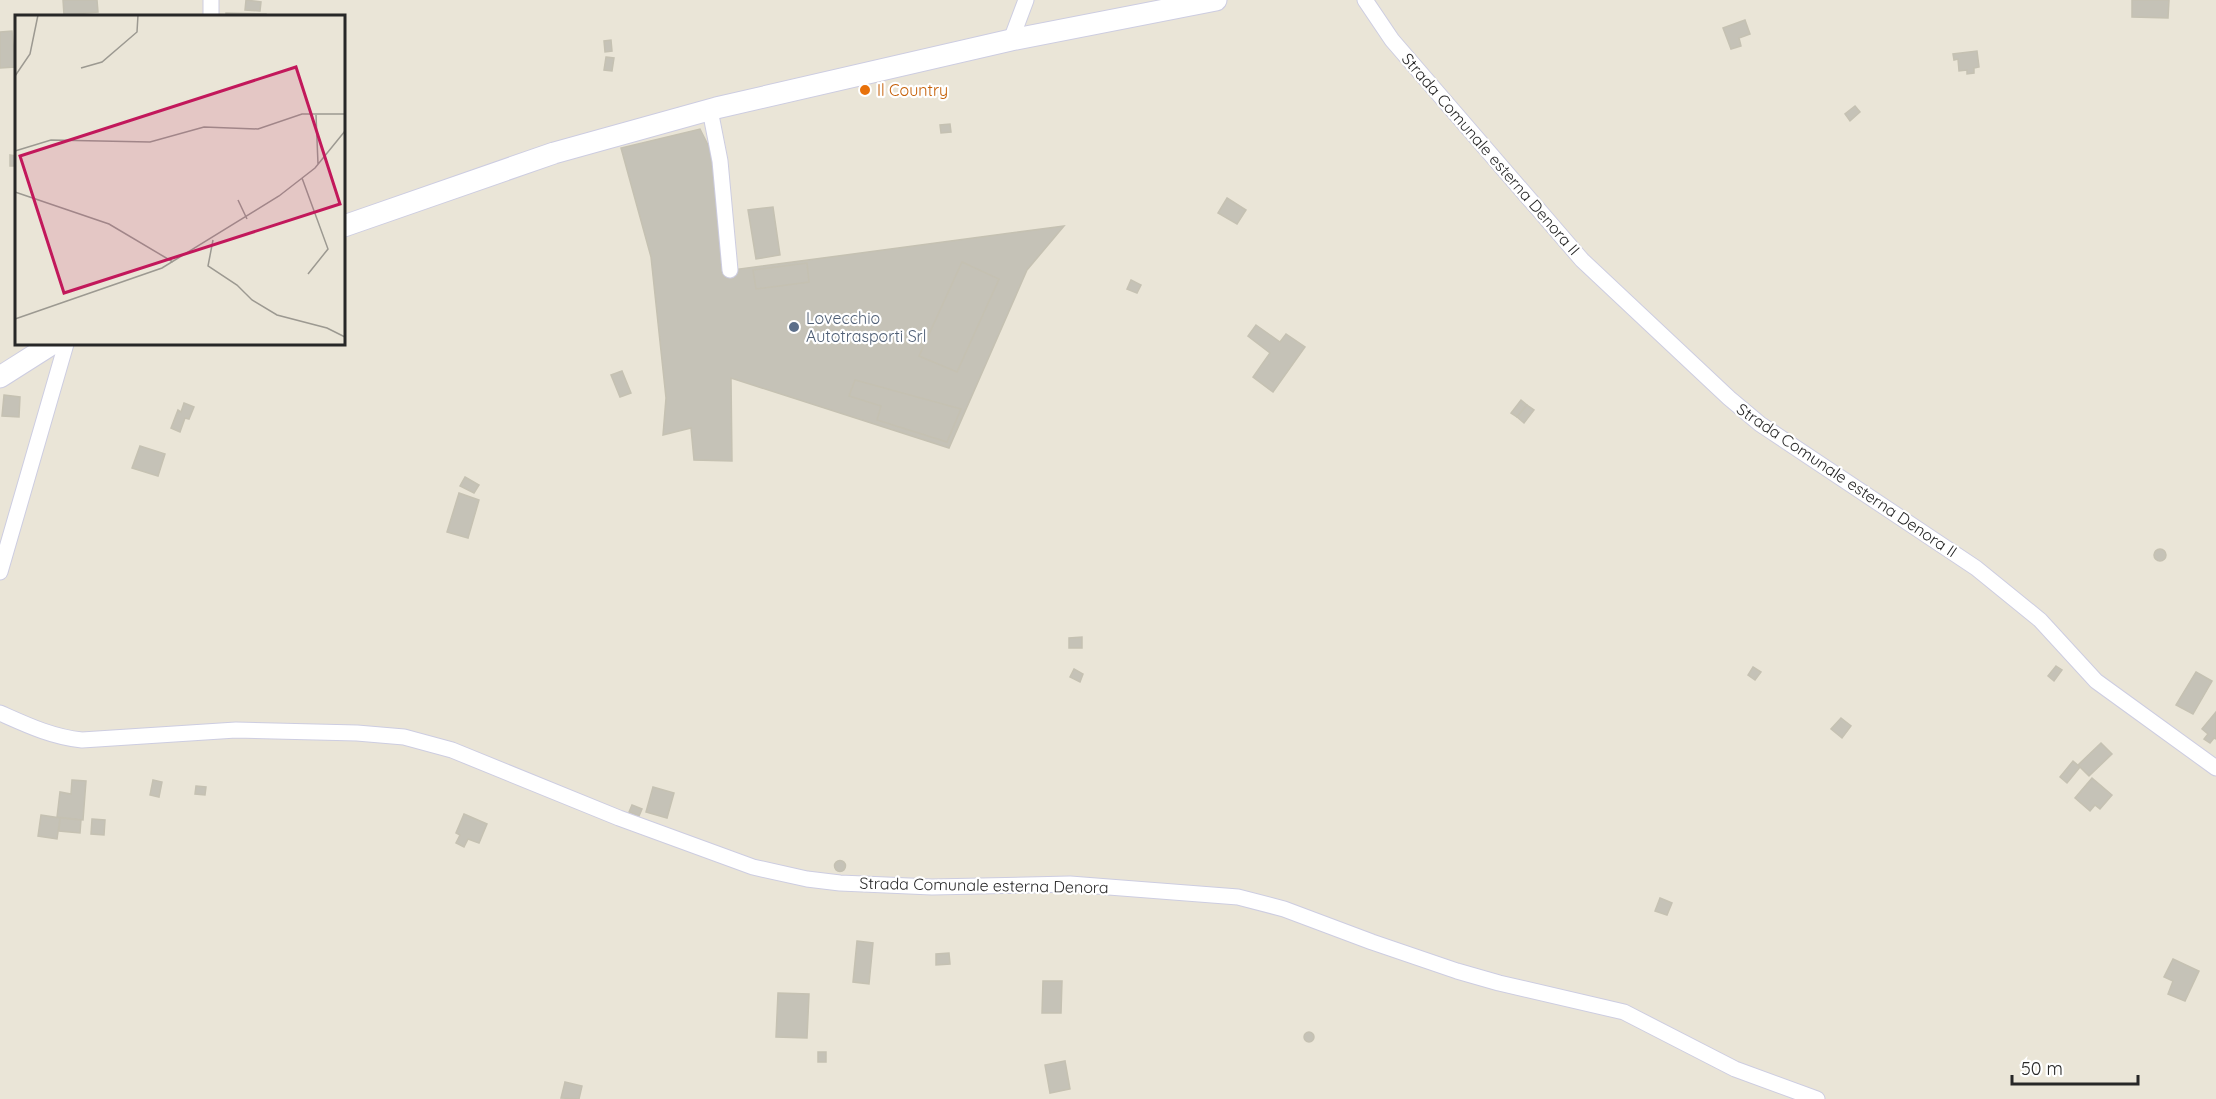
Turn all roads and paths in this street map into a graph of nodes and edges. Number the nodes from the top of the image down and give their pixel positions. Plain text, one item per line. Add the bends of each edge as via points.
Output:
1 (210, 0) edge
2 (1026, 0) edge
3 (1216, 0) edge
4 (1365, 0) edge
5 (211, 15) edge
6 (1011, 40) junction
7 (710, 110) junction
8 (345, 226) edge
9 (730, 270) dead end
10 (50, 345) edge
11 (66, 345) edge
12 (0, 377) edge
13 (0, 572) edge
14 (0, 713) edge
15 (2216, 768) edge
16 (1817, 1099) edge

1 - 5 street
2 - 6 street
3 - 6 street
4 - 15 street, Strada Comunale esterna Denora II via 1392,40 1582,260 1729,398 1760,424 1976,568 2040,620 2096,681
6 - 7 street
7 - 8 street via 554,153
7 - 9 street via 720,161
10 - 12 street
11 - 13 street
14 - 16 street, Strada Comunale esterna Denora via 42,732 82,740 236,730 404,737 452,750 753,867 807,879 932,887 1070,884 1238,897 1499,983 1624,1012 1735,1069

